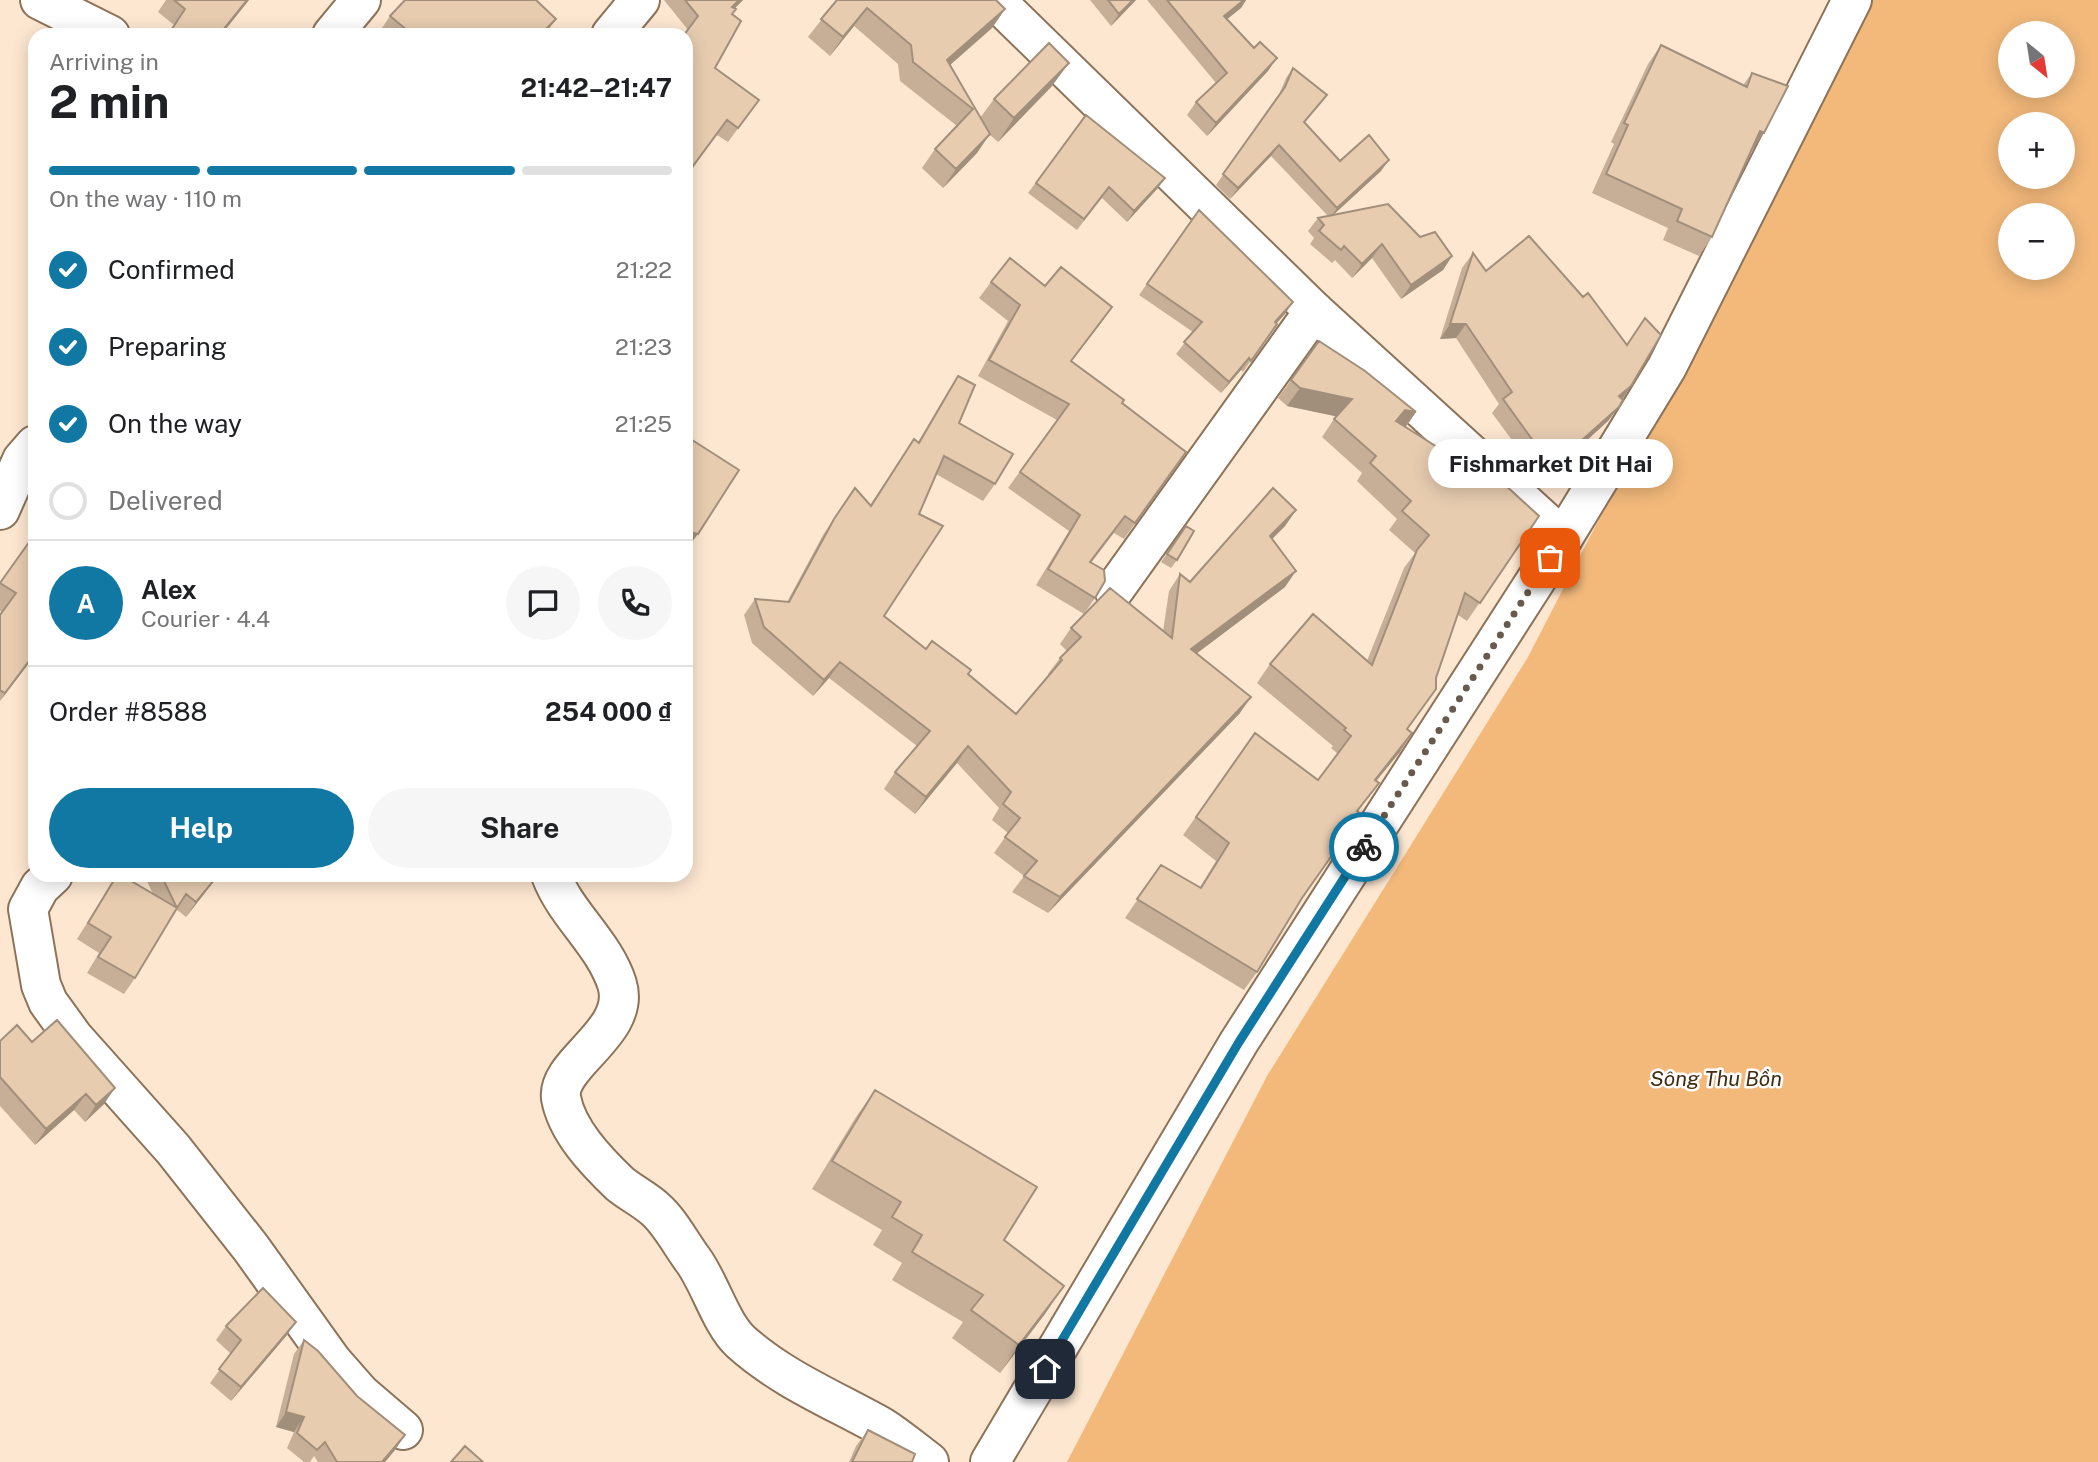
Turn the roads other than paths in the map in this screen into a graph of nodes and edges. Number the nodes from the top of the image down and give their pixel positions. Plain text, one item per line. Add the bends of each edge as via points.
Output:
1 (40, 0) edge
2 (361, 0) edge
3 (640, 0) edge
4 (995, 0) edge
5 (1852, 0) edge
6 (96, 28) edge
7 (338, 28) edge
8 (617, 28) edge
9 (1314, 312) junction
10 (28, 453) edge
11 (0, 510) edge
12 (1563, 538) junction
13 (1114, 590) edge
14 (45, 882) edge
15 (554, 882) edge
16 (14, 899) edge
17 (403, 1430) edge
18 (929, 1462) edge
19 (990, 1462) edge

1 - 6 street
2 - 7 street
3 - 8 street
4 - 9 street
5 - 12 street via 1667,367
9 - 12 street
9 - 13 street
10 - 11 street
12 - 19 street via 1239,1042
14 - 16 street
15 - 18 street via 560,898 604,959 617,984 618,1001 613,1019 563,1080 560,1095 567,1121 621,1184 656,1209 697,1266 738,1340 776,1370 884,1429
16 - 17 street via 48,1002 74,1038 173,1149 332,1361

